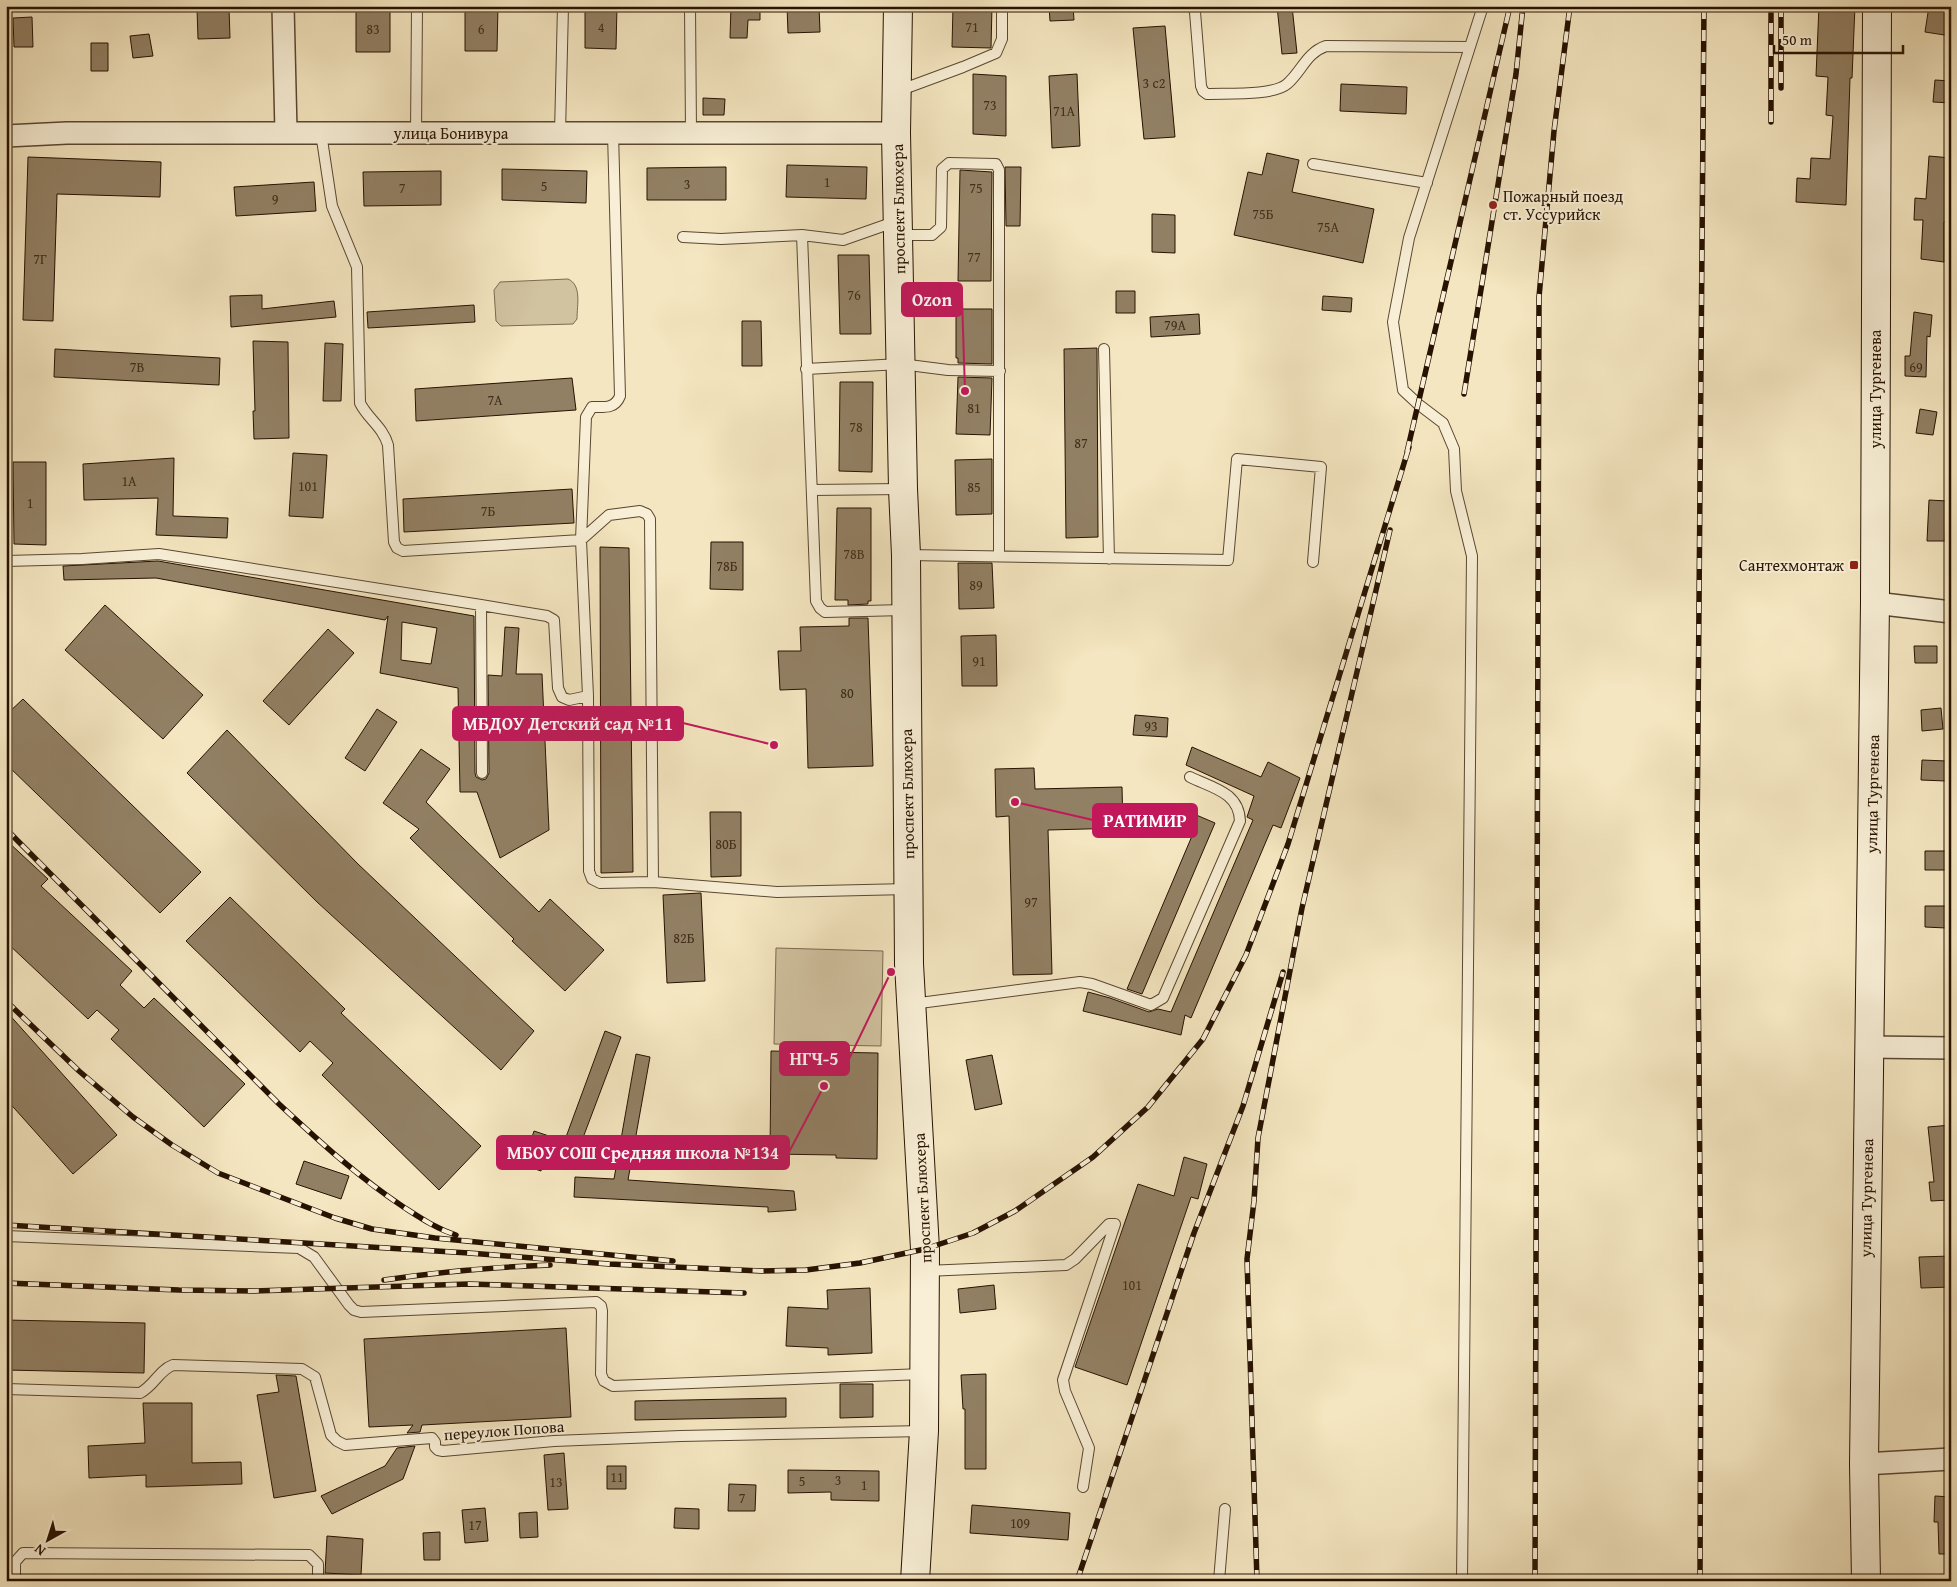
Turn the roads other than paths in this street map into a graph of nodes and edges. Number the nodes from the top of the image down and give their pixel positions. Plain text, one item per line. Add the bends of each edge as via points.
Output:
1 (283, 6) edge
2 (417, 6) edge
3 (563, 6) edge
4 (690, 6) edge
5 (898, 6) edge
6 (1002, 6) edge
7 (1192, 6) edge
8 (1483, 6) edge
9 (1877, 6) edge
10 (1470, 47) junction
11 (897, 92) junction
12 (286, 132) junction
13 (896, 132) junction
14 (321, 133) junction
15 (560, 133) junction
16 (613, 133) junction
17 (691, 133) junction
18 (416, 134) junction
19 (15, 137) edge
20 (6, 148) edge
21 (1313, 164) dead end
22 (1427, 183) junction
23 (898, 228) junction
24 (802, 235) junction
25 (683, 237) dead end
26 (1104, 349) dead end
27 (902, 364) junction
28 (806, 368) junction
29 (1000, 370) junction
30 (903, 489) junction
31 (812, 490) junction
32 (581, 540) junction
33 (906, 555) junction
34 (999, 556) junction
35 (1109, 559) junction
36 (6, 560) edge
37 (1313, 562) dead end
38 (1874, 603) junction
39 (481, 604) junction
40 (905, 610) junction
41 (1951, 612) edge
42 (588, 696) junction
43 (482, 772) dead end
44 (1190, 778) dead end
45 (653, 882) junction
46 (908, 889) junction
47 (912, 1004) junction
48 (1868, 1047) junction
49 (1951, 1048) edge
50 (6, 1236) edge
51 (925, 1271) junction
52 (924, 1374) junction
53 (6, 1388) edge
54 (924, 1431) junction
55 (1951, 1459) edge
56 (1864, 1464) junction
57 (1083, 1487) dead end
58 (1225, 1509) dead end
59 (15, 1581) edge
60 (318, 1581) edge
61 (915, 1581) edge
62 (1219, 1581) edge
63 (1462, 1581) edge
64 (1866, 1581) edge

1 - 12 street
2 - 18 lane
3 - 15 lane
4 - 17 lane
5 - 11 street, проспект Блюхера
6 - 11 lane via 1002,39 996,53
7 - 10 lane via 1196,12 1201,86 1207,94 1275,90 1287,84 1315,50 1326,46
8 - 10 lane
9 - 38 street, улица Тургенева
10 - 22 lane
11 - 13 street, проспект Блюхера
12 - 14 street, улица Бонивура
12 - 19 street, улица Бонивура via 67,133
13 - 17 street, улица Бонивура
13 - 23 street, проспект Блюхера
14 - 18 street, улица Бонивура
14 - 32 lane via 332,206 357,267 360,403 364,412 383,431 388,445 397,548 403,551
15 - 16 street, улица Бонивура
15 - 18 street, улица Бонивура
16 - 17 street, улица Бонивура
16 - 32 lane via 620,396 612,406 592,408 586,417
19 - 20 street
21 - 22 lane
22 - 63 lane via 1409,238 1392,322 1403,390 1443,423 1454,449 1456,492 1472,556
23 - 24 lane via 843,240
23 - 27 street, проспект Блюхера
23 - 29 lane via 932,235 941,227 942,169 949,163 996,164 999,170
24 - 25 lane via 722,239
24 - 28 lane
26 - 35 lane
27 - 28 lane
27 - 29 lane via 948,370
27 - 30 street, проспект Блюхера
28 - 31 lane
29 - 34 lane
30 - 31 lane
30 - 33 street, проспект Блюхера
31 - 40 lane via 816,601 820,608 826,612
32 - 42 lane
32 - 45 lane via 609,515 640,511 650,519
33 - 34 lane
33 - 40 street, проспект Блюхера
34 - 35 lane
35 - 37 lane via 1228,560 1237,459 1321,467
36 - 39 lane via 159,554
38 - 41 street
38 - 48 street, улица Тургенева
39 - 42 lane via 554,620 558,688 562,697 569,700
39 - 43 lane
40 - 46 street, проспект Блюхера
42 - 45 lane via 589,871 592,879 600,883
44 - 47 lane via 1232,798 1240,821 1163,998 1151,1004 1080,982
45 - 46 lane via 777,892
46 - 47 street, проспект Блюхера
47 - 51 street, проспект Блюхера
48 - 49 street
48 - 56 street, улица Тургенева
50 - 52 lane via 299,1248 314,1257 349,1306 360,1312 596,1302 602,1311 601,1374 604,1381 613,1386
51 - 52 street, проспект Блюхера
51 - 57 lane via 1066,1265 1109,1224 1115,1224 1063,1380 1089,1448
52 - 54 street, проспект Блюхера
53 - 54 lane, переулок Попова via 140,1393 150,1387 164,1368 173,1365 302,1369 315,1378 330,1435 337,1441 345,1445 432,1438 435,1447 444,1451 564,1441
54 - 61 street, проспект Блюхера
55 - 56 street
56 - 64 street, улица Тургенева
58 - 62 lane
59 - 60 lane via 15,1562 23,1552 309,1555 318,1564

